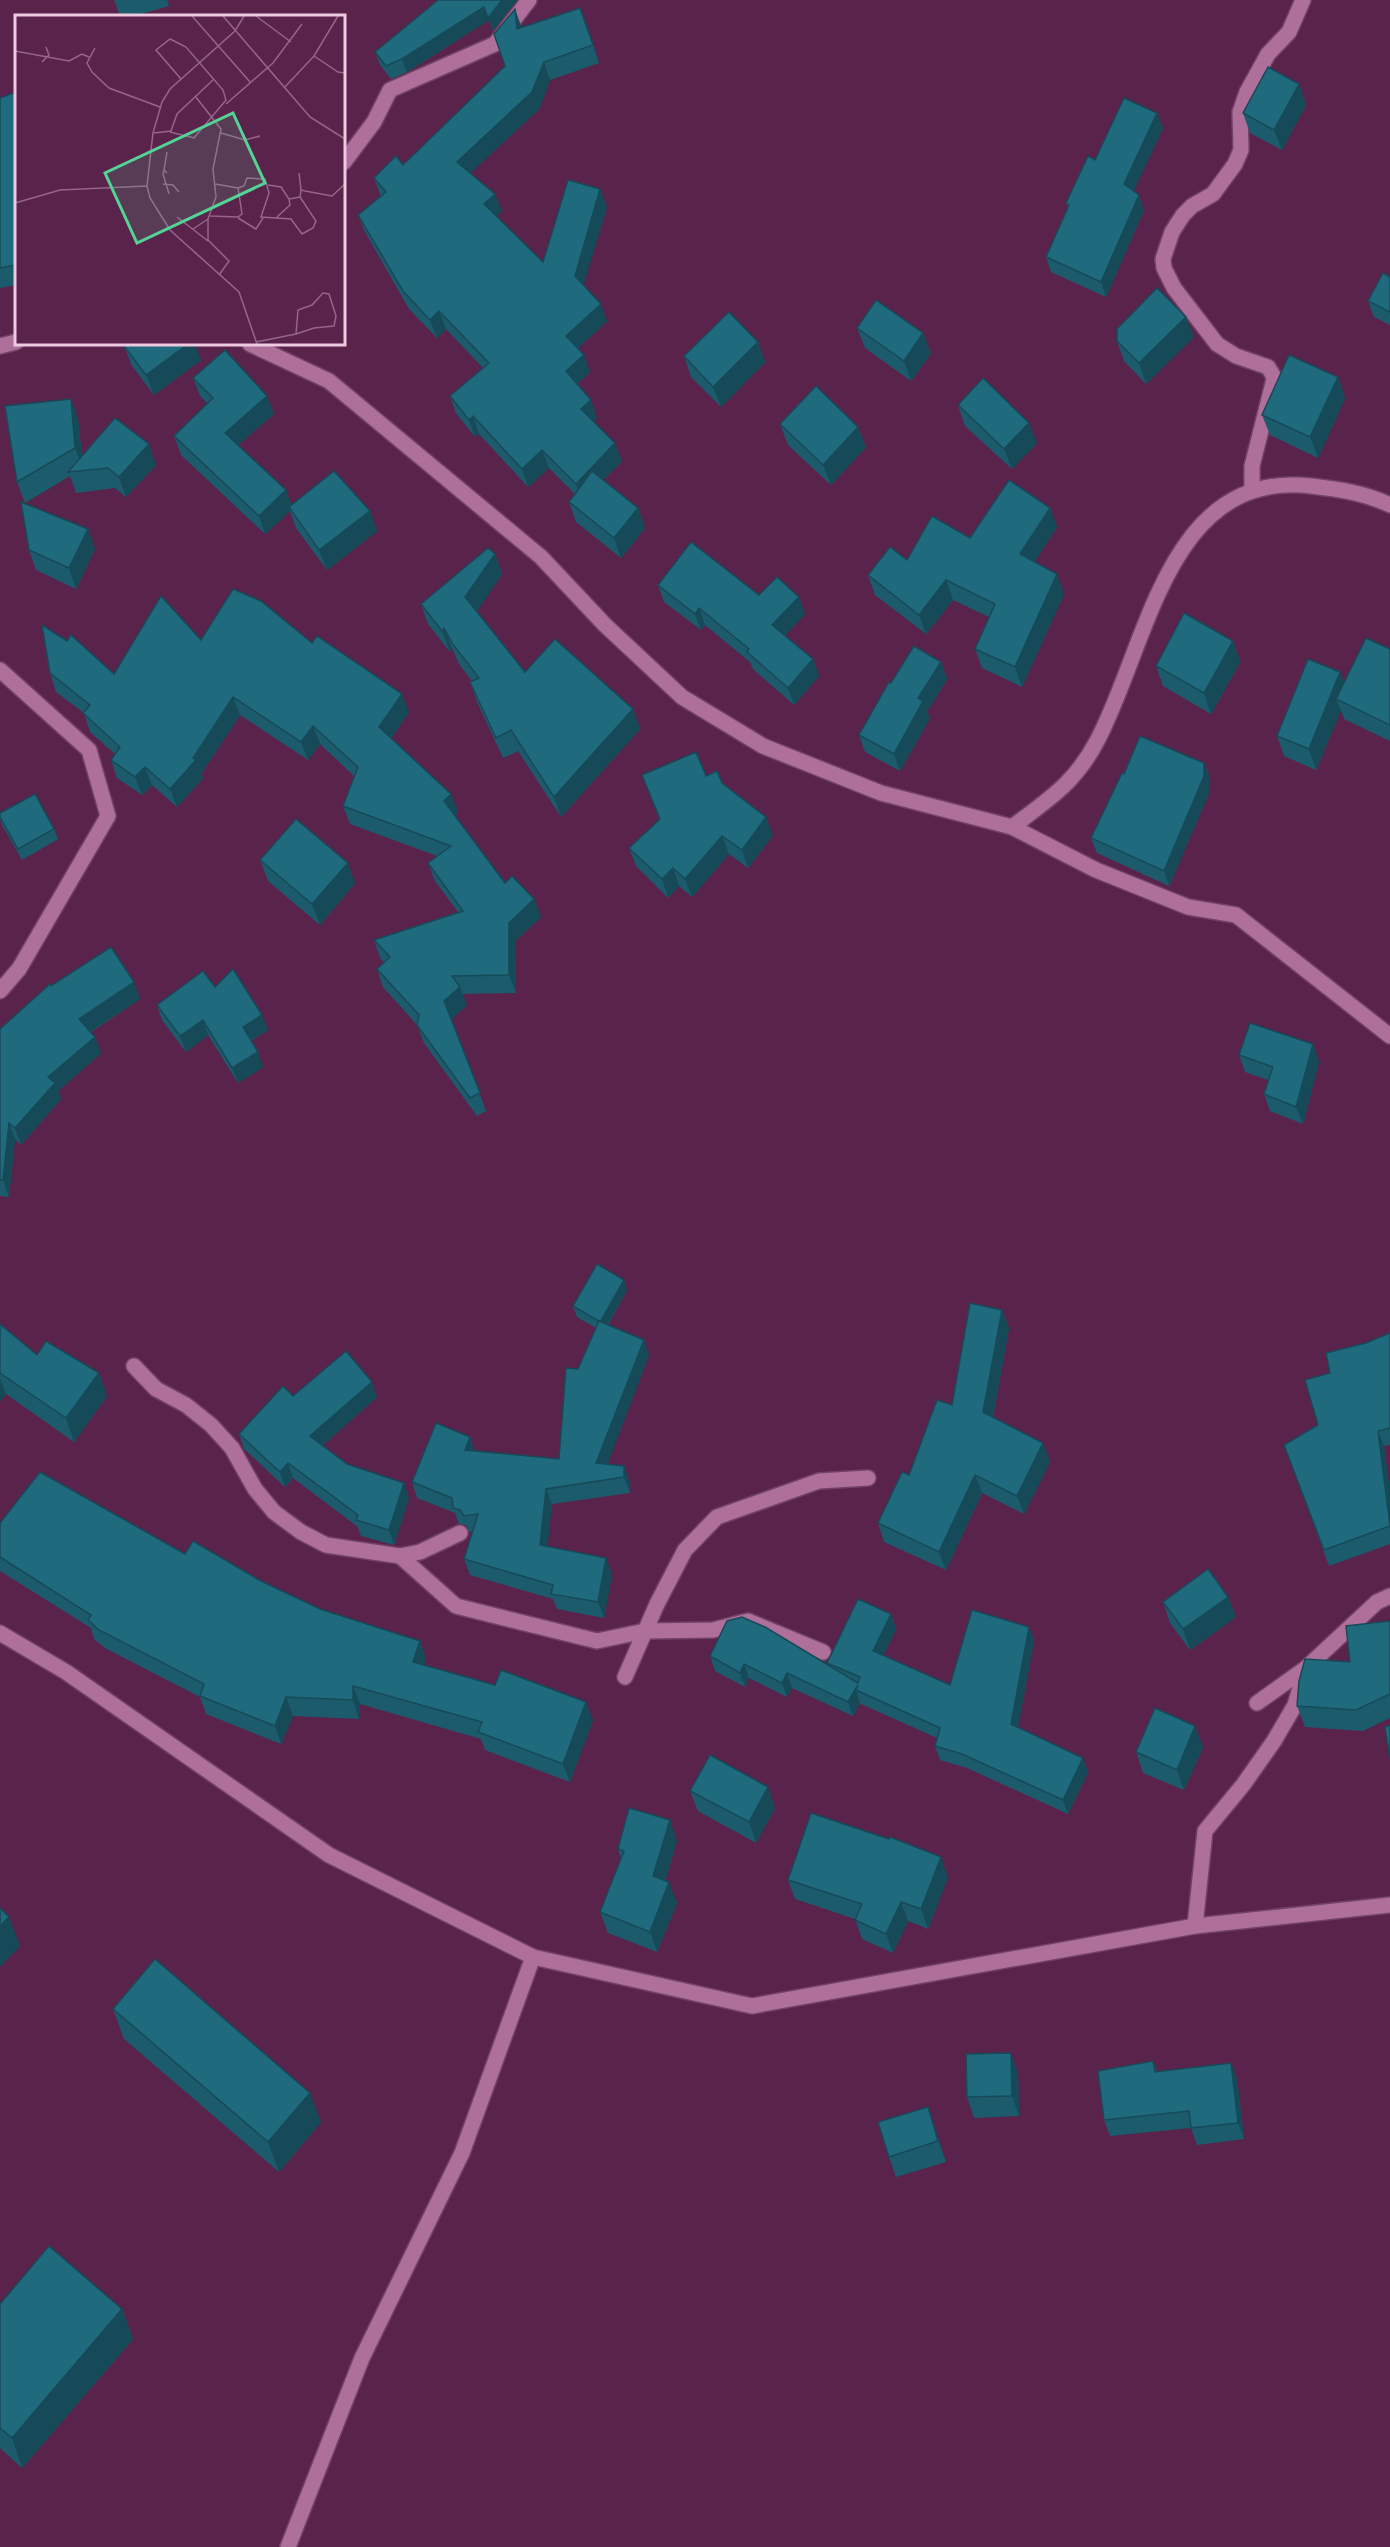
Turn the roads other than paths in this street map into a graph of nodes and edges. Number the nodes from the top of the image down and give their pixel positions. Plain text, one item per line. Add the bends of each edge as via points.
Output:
1 (529, 0) edge
2 (1304, 0) edge
3 (345, 161) edge
4 (15, 342) edge
5 (252, 345) edge
6 (0, 346) edge
7 (1252, 490) junction
8 (1390, 505) edge
9 (0, 670) edge
10 (1012, 827) junction
11 (0, 992) edge
12 (1390, 1036) edge
13 (134, 1366) dead end
14 (868, 1478) dead end
15 (460, 1533) dead end
16 (400, 1556) junction
17 (1390, 1596) edge
18 (645, 1631) junction
19 (0, 1633) edge
20 (823, 1652) dead end
21 (1306, 1668) junction
22 (625, 1677) dead end
23 (1257, 1703) dead end
24 (1390, 1905) edge
25 (1195, 1926) junction
26 (533, 1957) junction
27 (288, 2547) edge

1 - 3 street via 495,44 390,90 374,122
2 - 7 street via 1289,32 1268,54 1247,92 1240,112 1241,150 1234,164 1213,194 1183,215 1172,232 1164,259 1174,288 1217,344 1272,371 1273,383 1252,466
4 - 6 street
5 - 10 street via 329,381 541,557 605,625 682,697 764,746 881,793
7 - 8 street via 1278,484 1306,485 1365,495
7 - 10 street via 1204,519 1148,616 1098,741 1069,783
9 - 11 street via 89,750 108,816 19,969
10 - 12 street via 1096,870 1188,907 1236,915
13 - 16 street via 156,1389 186,1405 211,1425 232,1448 255,1489 274,1512 301,1532 326,1545
14 - 18 street via 819,1481 717,1517 685,1550
15 - 16 street via 420,1552
16 - 18 street via 456,1606 597,1641
17 - 21 street via 1377,1602
18 - 20 street via 713,1630 748,1621
18 - 22 street
19 - 26 street via 66,1672 329,1855
21 - 23 street
21 - 25 street via 1295,1705 1274,1741 1205,1831
24 - 25 street
25 - 26 street via 752,2006
26 - 27 street via 462,2153 362,2358

